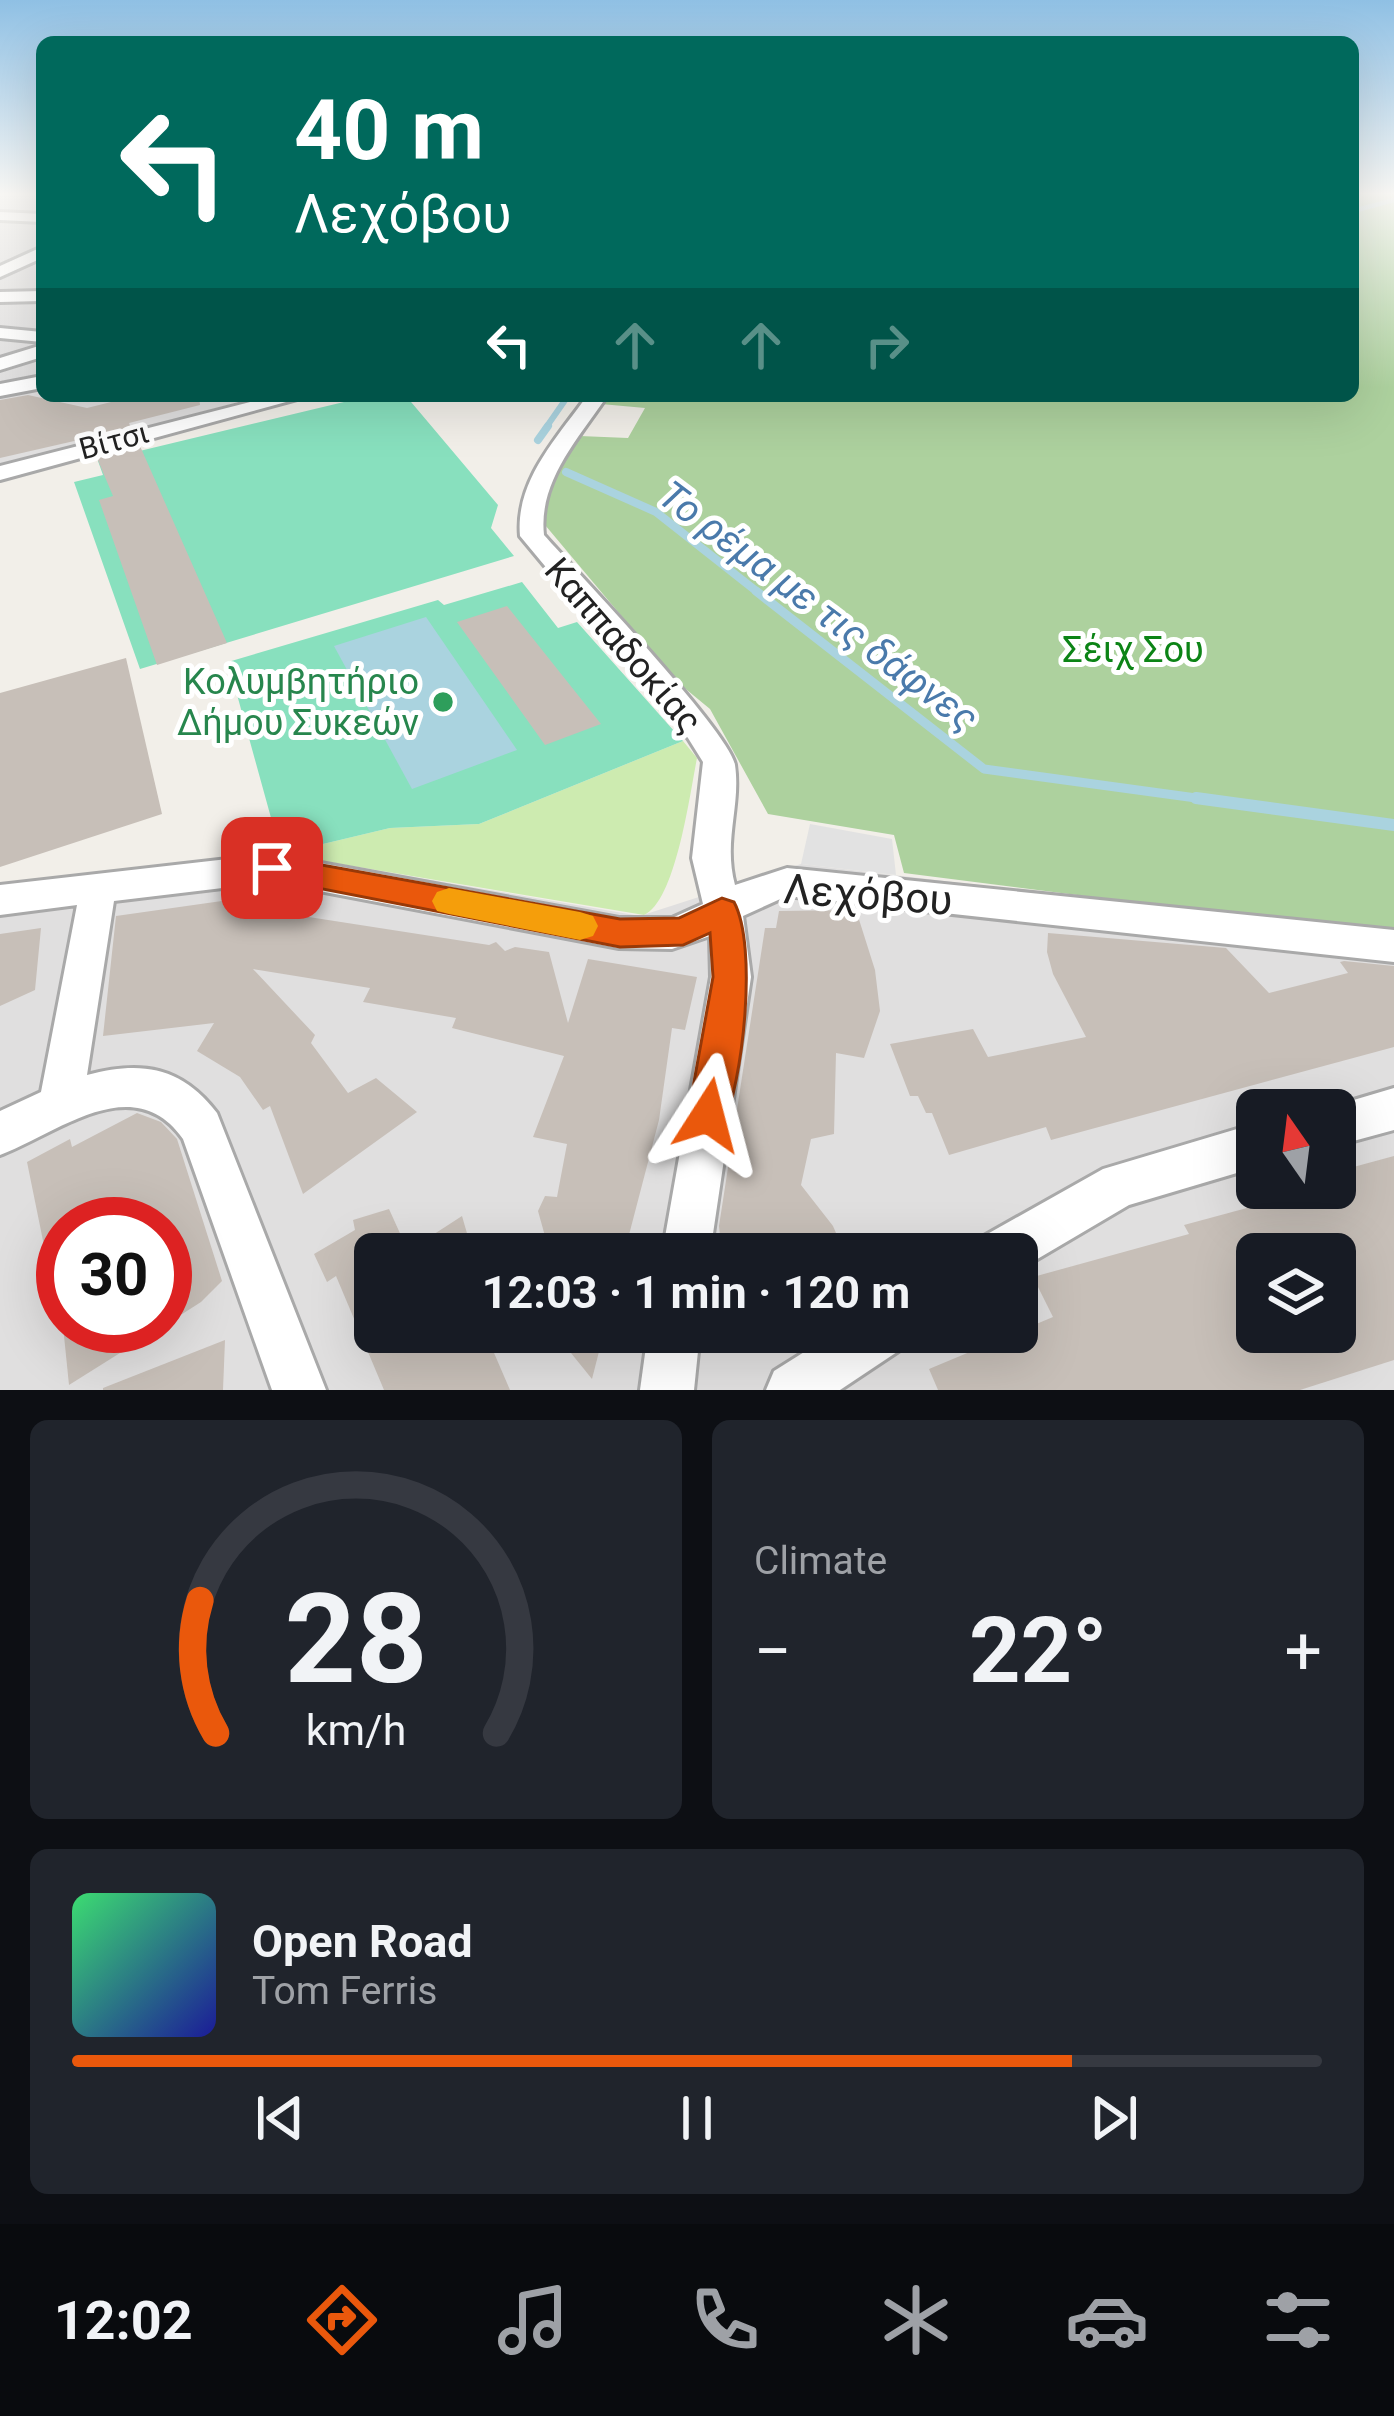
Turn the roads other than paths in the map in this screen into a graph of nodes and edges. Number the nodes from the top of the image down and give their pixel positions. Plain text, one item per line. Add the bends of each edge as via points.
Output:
1 (30, 258) edge
2 (0, 272) edge
3 (36, 296) edge
4 (0, 297) edge
5 (0, 334) edge
6 (36, 337) edge
7 (36, 353) edge
8 (0, 364) edge
9 (36, 383) edge
10 (0, 390) edge
11 (593, 402) edge
12 (215, 404) edge
13 (0, 473) edge
14 (98, 888) junction
15 (0, 900) edge
16 (722, 911) junction
17 (1394, 946) edge
18 (61, 1104) junction
19 (1394, 1109) edge
20 (1356, 1119) edge
21 (0, 1134) edge
22 (1236, 1151) edge
23 (689, 1233) edge
24 (1036, 1233) edge
25 (671, 1353) edge
26 (850, 1353) edge
27 (299, 1390) edge
28 (667, 1390) edge
29 (793, 1390) edge

1 - 2 street
3 - 4 street
5 - 6 street
7 - 8 street
9 - 10 street
11 - 16 street, Καππαδοκίας via 535,496 529,526 716,756 721,774 710,858
12 - 13 street, Βίτσι
14 - 15 street, Λεχόβου
14 - 16 street, Λεχόβου via 272,868 640,935 683,932
14 - 18 street
16 - 17 street, Λεχόβου via 767,886 798,883
16 - 23 street via 730,977
18 - 21 street
18 - 27 street via 152,1086 194,1113
19 - 20 street
22 - 24 street via 1118,1186
25 - 28 street
26 - 29 street

